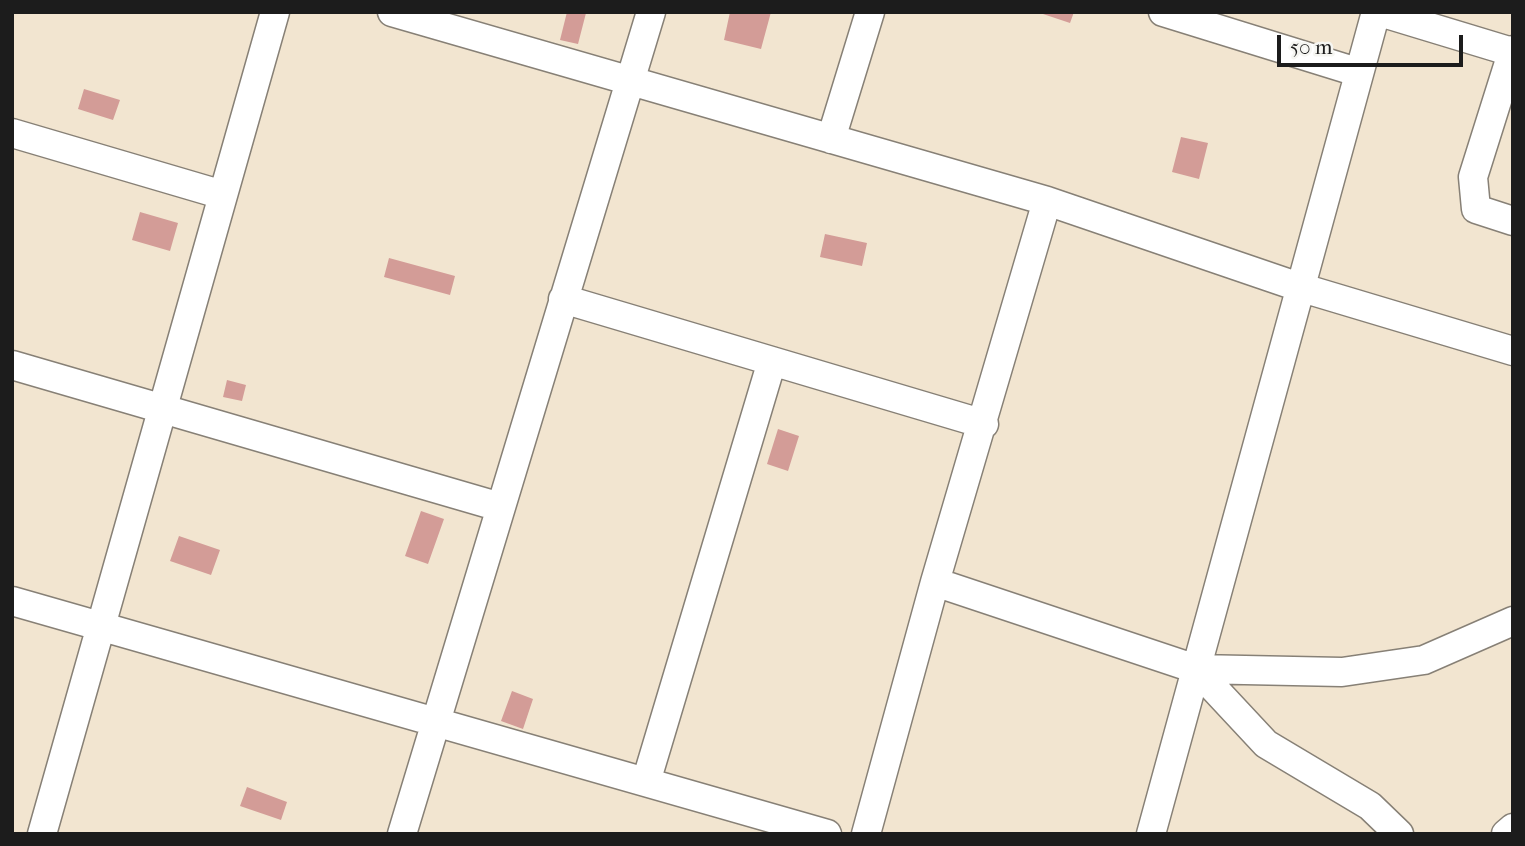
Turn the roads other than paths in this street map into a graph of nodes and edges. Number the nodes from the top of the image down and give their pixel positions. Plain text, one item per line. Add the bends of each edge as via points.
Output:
1 (275, 12) edge
2 (392, 12) edge
3 (651, 12) edge
4 (870, 12) edge
5 (1163, 12) edge
6 (1378, 12) edge
7 (1512, 51) edge
8 (1357, 72) junction
9 (629, 82) junction
10 (12, 133) edge
11 (831, 139) junction
12 (223, 195) junction
13 (1047, 201) junction
14 (1513, 221) edge
15 (1299, 287) junction
16 (563, 299) junction
17 (1513, 351) edge
18 (772, 361) junction
19 (12, 365) edge
20 (163, 408) junction
21 (984, 424) junction
22 (500, 507) junction
23 (935, 582) junction
24 (12, 601) edge
25 (1513, 621) edge
26 (101, 626) junction
27 (1196, 669) junction
28 (436, 722) junction
29 (646, 782) junction
30 (1513, 828) edge
31 (42, 834) edge
32 (402, 834) edge
33 (827, 834) edge
34 (866, 834) edge
35 (1152, 834) edge
36 (1399, 834) edge
37 (1506, 834) edge

1 - 12 street
2 - 9 street
3 - 9 street
4 - 11 street
5 - 8 street
6 - 7 street
6 - 8 street
7 - 14 street via 1473,177 1476,209
8 - 15 street
9 - 11 street
9 - 16 street
10 - 12 street
11 - 13 street
12 - 20 street
13 - 15 street
13 - 21 street
15 - 17 street
15 - 27 street
16 - 18 street
16 - 22 street
18 - 21 street
18 - 29 street
19 - 20 street
20 - 22 street
20 - 26 street
21 - 23 street
22 - 28 street
23 - 27 street
23 - 34 street
24 - 26 street
25 - 27 street via 1424,660 1342,672
26 - 28 street
26 - 31 street
27 - 35 street
27 - 36 street via 1266,744 1370,806
28 - 29 street
28 - 32 street
29 - 33 street
30 - 37 street

